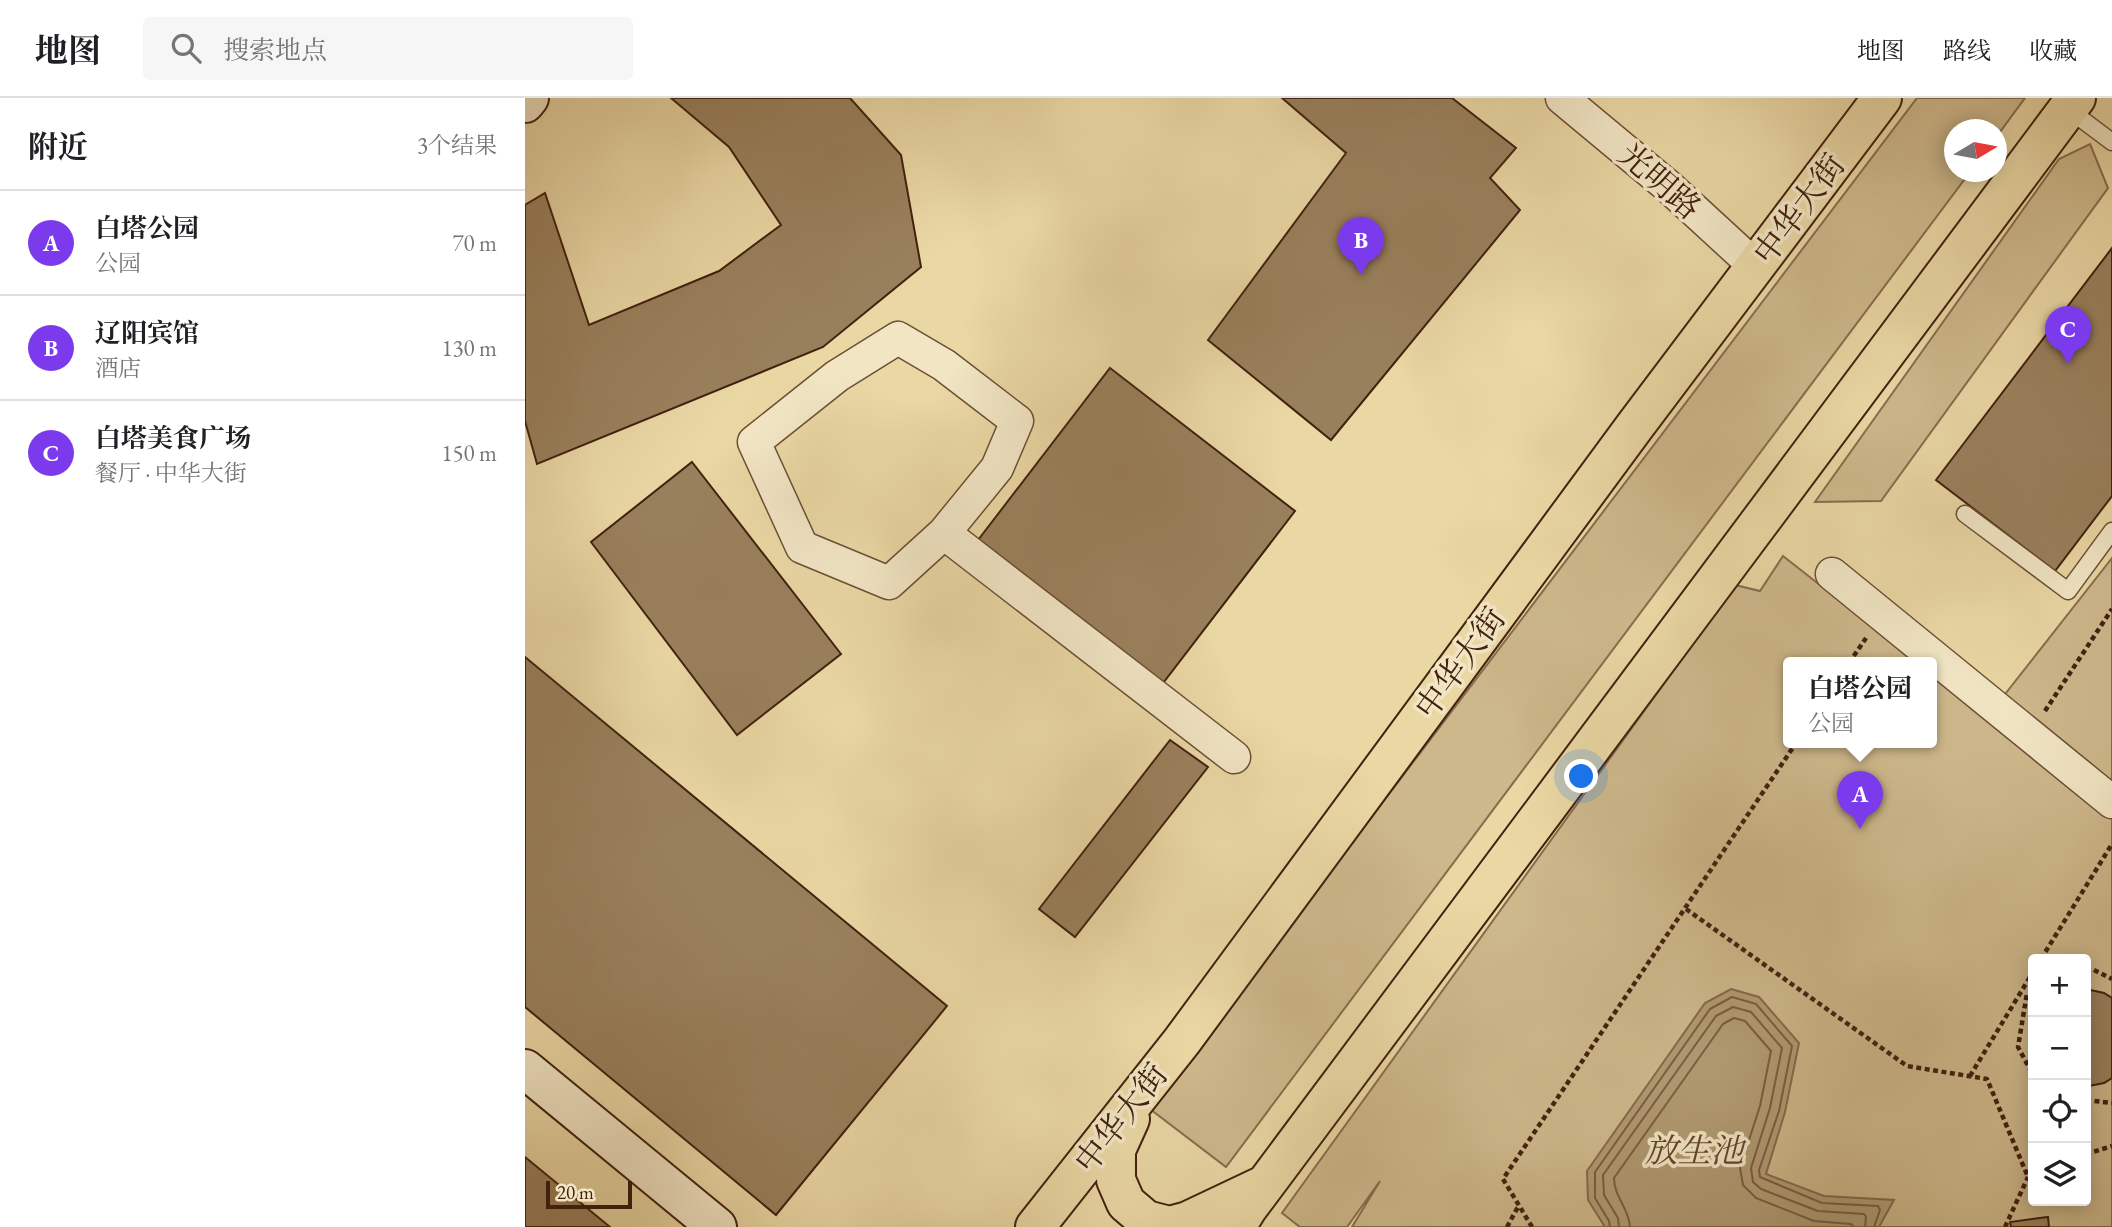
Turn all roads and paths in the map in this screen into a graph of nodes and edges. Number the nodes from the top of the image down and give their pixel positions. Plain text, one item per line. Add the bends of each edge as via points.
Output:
1 (529, 98) edge
2 (1562, 98) edge
3 (1882, 98) edge
4 (525, 103) edge
5 (2072, 104) edge
6 (2112, 142) edge
7 (1756, 267) junction
8 (1965, 514) dead end
9 (2112, 531) edge
10 (944, 533) junction
11 (1832, 574) dead end
12 (2112, 609) edge
13 (1934, 657) edge
14 (1937, 660) edge
15 (2029, 735) junction
16 (1793, 748) edge
17 (1234, 758) dead end
18 (2112, 802) edge
19 (2112, 844) edge
20 (1686, 909) junction
21 (2044, 954) edge
22 (2091, 969) edge
23 (2112, 979) edge
24 (2028, 980) edge
25 (2028, 993) edge
26 (2028, 1066) edge
27 (525, 1069) edge
28 (1969, 1076) junction
29 (1142, 1091) junction
30 (2091, 1101) edge
31 (2112, 1103) edge
32 (2112, 1146) edge
33 (2091, 1152) edge
34 (2028, 1169) edge
35 (2028, 1182) edge
36 (1265, 1185) junction
37 (1519, 1204) junction
38 (717, 1227) edge
39 (1035, 1227) edge
40 (1237, 1227) edge
41 (1507, 1227) edge
42 (1532, 1227) edge
43 (2005, 1227) edge

1 - 4 main road
2 - 7 street, 光明路
3 - 7 main road, 中华大街
5 - 6 lane
5 - 36 main road
7 - 29 main road, 中华大街
8 - 9 lane via 2068,591
10 - 10 street via 997,468 1017,421 944,365 898,338 837,376 754,442 802,547 889,583
10 - 17 street
11 - 13 street
12 - 15 path
14 - 15 street
15 - 18 street
16 - 20 path
19 - 21 path
20 - 28 path via 1907,1066
20 - 37 path via 1503,1179
22 - 23 path
24 - 28 path
25 - 26 path via 2018,1047
27 - 38 main road
28 - 34 path via 1987,1079
29 - 36 main road via 1116,1150 1116,1180 1126,1203 1146,1220 1169,1226 1188,1222
29 - 39 main road, 中华大街
30 - 31 path
32 - 33 path
35 - 43 path
36 - 40 main road
37 - 41 path
37 - 42 path

